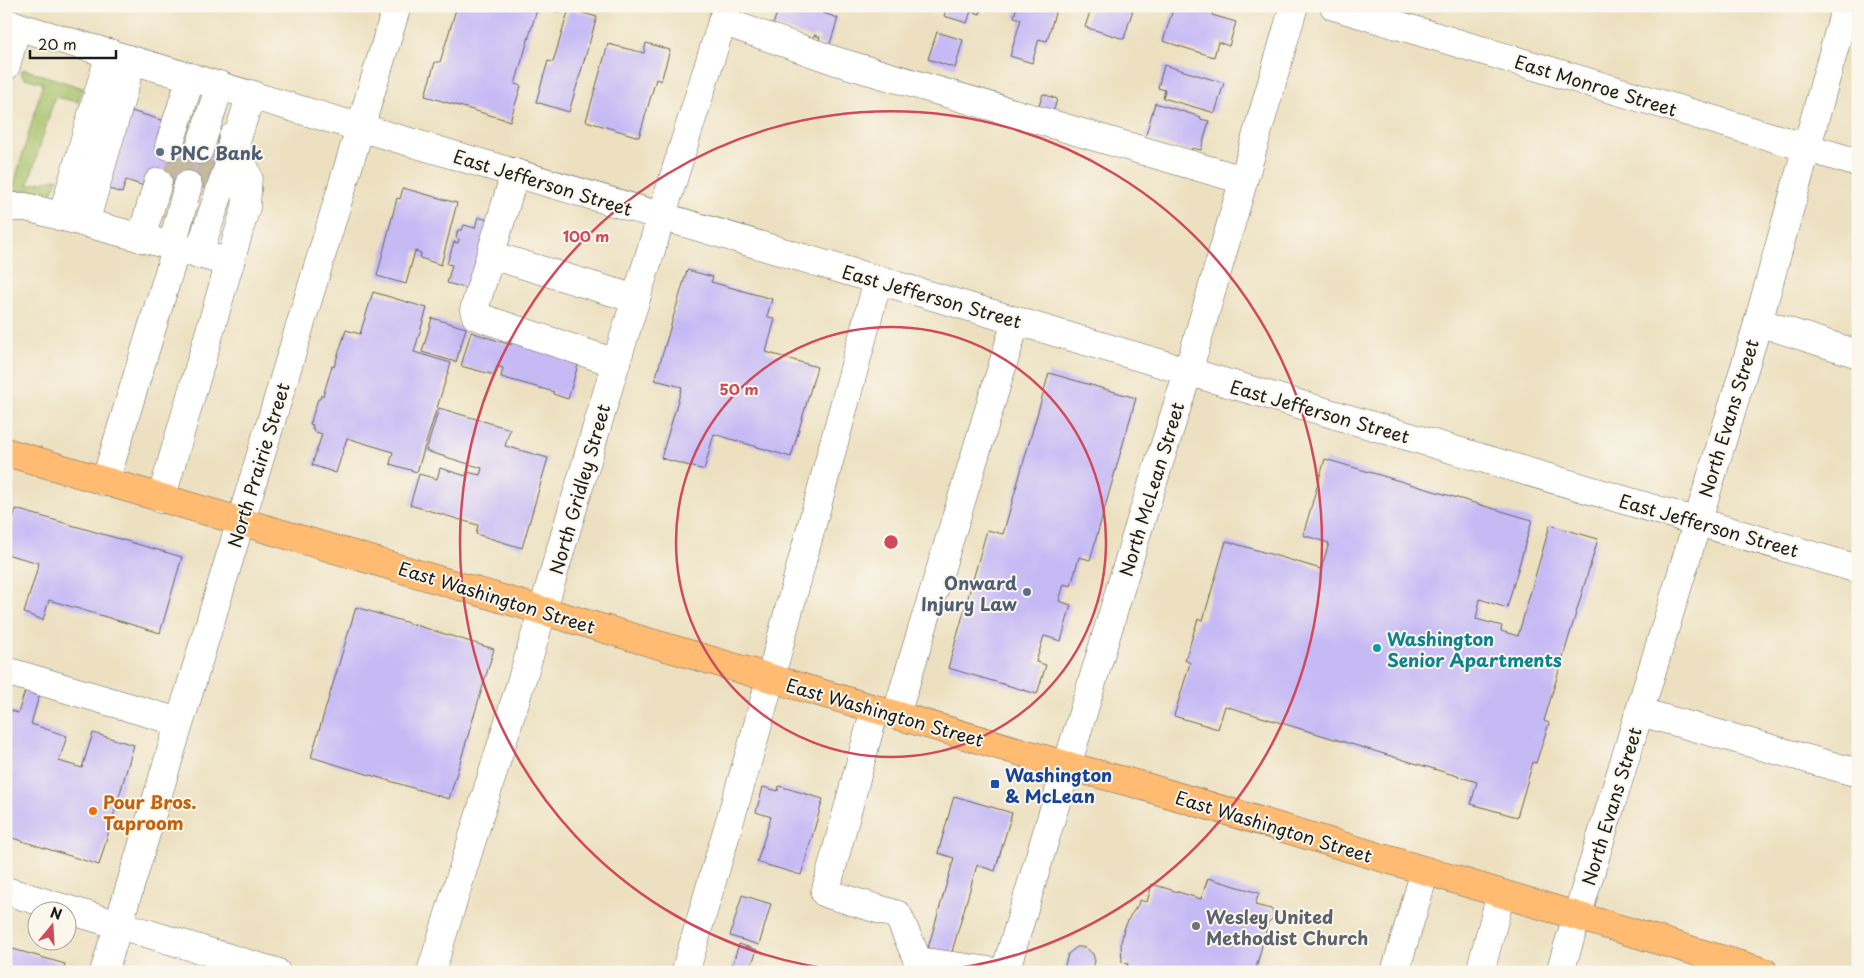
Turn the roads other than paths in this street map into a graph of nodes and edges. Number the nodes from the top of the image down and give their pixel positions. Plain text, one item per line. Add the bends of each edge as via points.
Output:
1 (397, 6) edge
2 (1294, 6) edge
3 (1334, 6) edge
4 (1846, 6) edge
5 (725, 14) edge
6 (12, 24) edge
7 (121, 56) junction
8 (6, 66) edge
9 (225, 87) junction
10 (361, 127) junction
11 (1807, 148) junction
12 (1858, 163) edge
13 (515, 173) junction
14 (1243, 180) junction
15 (6, 207) edge
16 (661, 217) junction
17 (73, 220) junction
18 (171, 247) junction
19 (491, 255) junction
20 (230, 263) junction
21 (878, 280) junction
22 (636, 299) junction
23 (1016, 321) junction
24 (1758, 322) junction
25 (1858, 354) edge
26 (616, 363) junction
27 (1188, 372) junction
28 (6, 452) edge
29 (105, 482) junction
30 (162, 499) junction
31 (240, 521) junction
32 (1697, 521) junction
33 (1858, 569) edge
34 (543, 612) junction
35 (6, 671) edge
36 (770, 678) junction
37 (886, 712) junction
38 (1640, 712) junction
39 (179, 722) junction
40 (1068, 766) junction
41 (1858, 773) edge
42 (1425, 871) junction
43 (6, 891) edge
44 (1501, 894) junction
45 (1578, 916) junction
46 (119, 925) junction
47 (104, 972) edge
48 (276, 972) edge
49 (431, 972) edge
50 (689, 972) edge
51 (998, 972) edge
52 (1005, 972) edge
53 (1395, 972) edge
54 (1480, 972) edge
55 (1560, 972) edge
56 (1764, 972) edge

1 - 10 street, North Prairie Street
2 - 14 street, North McLean Street
3 - 11 street, East Monroe Street
4 - 11 street, North Evans Street
5 - 14 street via 836,61
5 - 16 street, North Gridley Street
6 - 7 street, East Jefferson Street
6 - 8 street
7 - 9 street, East Jefferson Street
7 - 17 street
9 - 9 street via 192,149
9 - 10 street, East Jefferson Street
9 - 18 street via 230,146 228,167
9 - 20 street via 235,145 248,176 246,207
10 - 13 street, East Jefferson Street
10 - 31 street, North Prairie Street
11 - 12 street, East Monroe Street
11 - 24 street, North Evans Street
13 - 16 street, East Jefferson Street
13 - 19 street
14 - 27 street, North McLean Street
15 - 17 street via 26,207
16 - 21 street, East Jefferson Street
16 - 22 street, North Gridley Street
17 - 18 street
18 - 18 street via 182,185
18 - 20 street
18 - 29 street
19 - 22 street
19 - 26 street via 474,310 476,316
20 - 30 street
21 - 23 street, East Jefferson Street
21 - 36 street
22 - 26 street, North Gridley Street
23 - 27 street, East Jefferson Street
23 - 37 street
24 - 25 street
24 - 32 street, North Evans Street
26 - 34 street, North Gridley Street
27 - 32 street, East Jefferson Street
27 - 40 street, North McLean Street
28 - 29 main road, East Washington Street
29 - 30 main road, East Washington Street
30 - 31 main road, East Washington Street
31 - 34 main road, East Washington Street
31 - 39 street, North Prairie Street
32 - 33 street, East Jefferson Street
32 - 38 street, North Evans Street
34 - 36 main road, East Washington Street
34 - 49 street, North Gridley Street
35 - 39 street
36 - 37 main road, East Washington Street
36 - 50 street via 687,966
37 - 40 main road, East Washington Street
37 - 51 street via 825,893 898,915 918,960
38 - 41 street
38 - 45 street, North Evans Street
39 - 46 street, North Prairie Street
40 - 42 main road, East Washington Street
40 - 52 street, North McLean Street
42 - 44 main road, East Washington Street
42 - 53 street
43 - 46 street
44 - 45 main road, East Washington Street
44 - 54 street
45 - 55 street, North Evans Street
45 - 56 main road, East Washington Street
46 - 47 street, North Prairie Street
46 - 48 street

